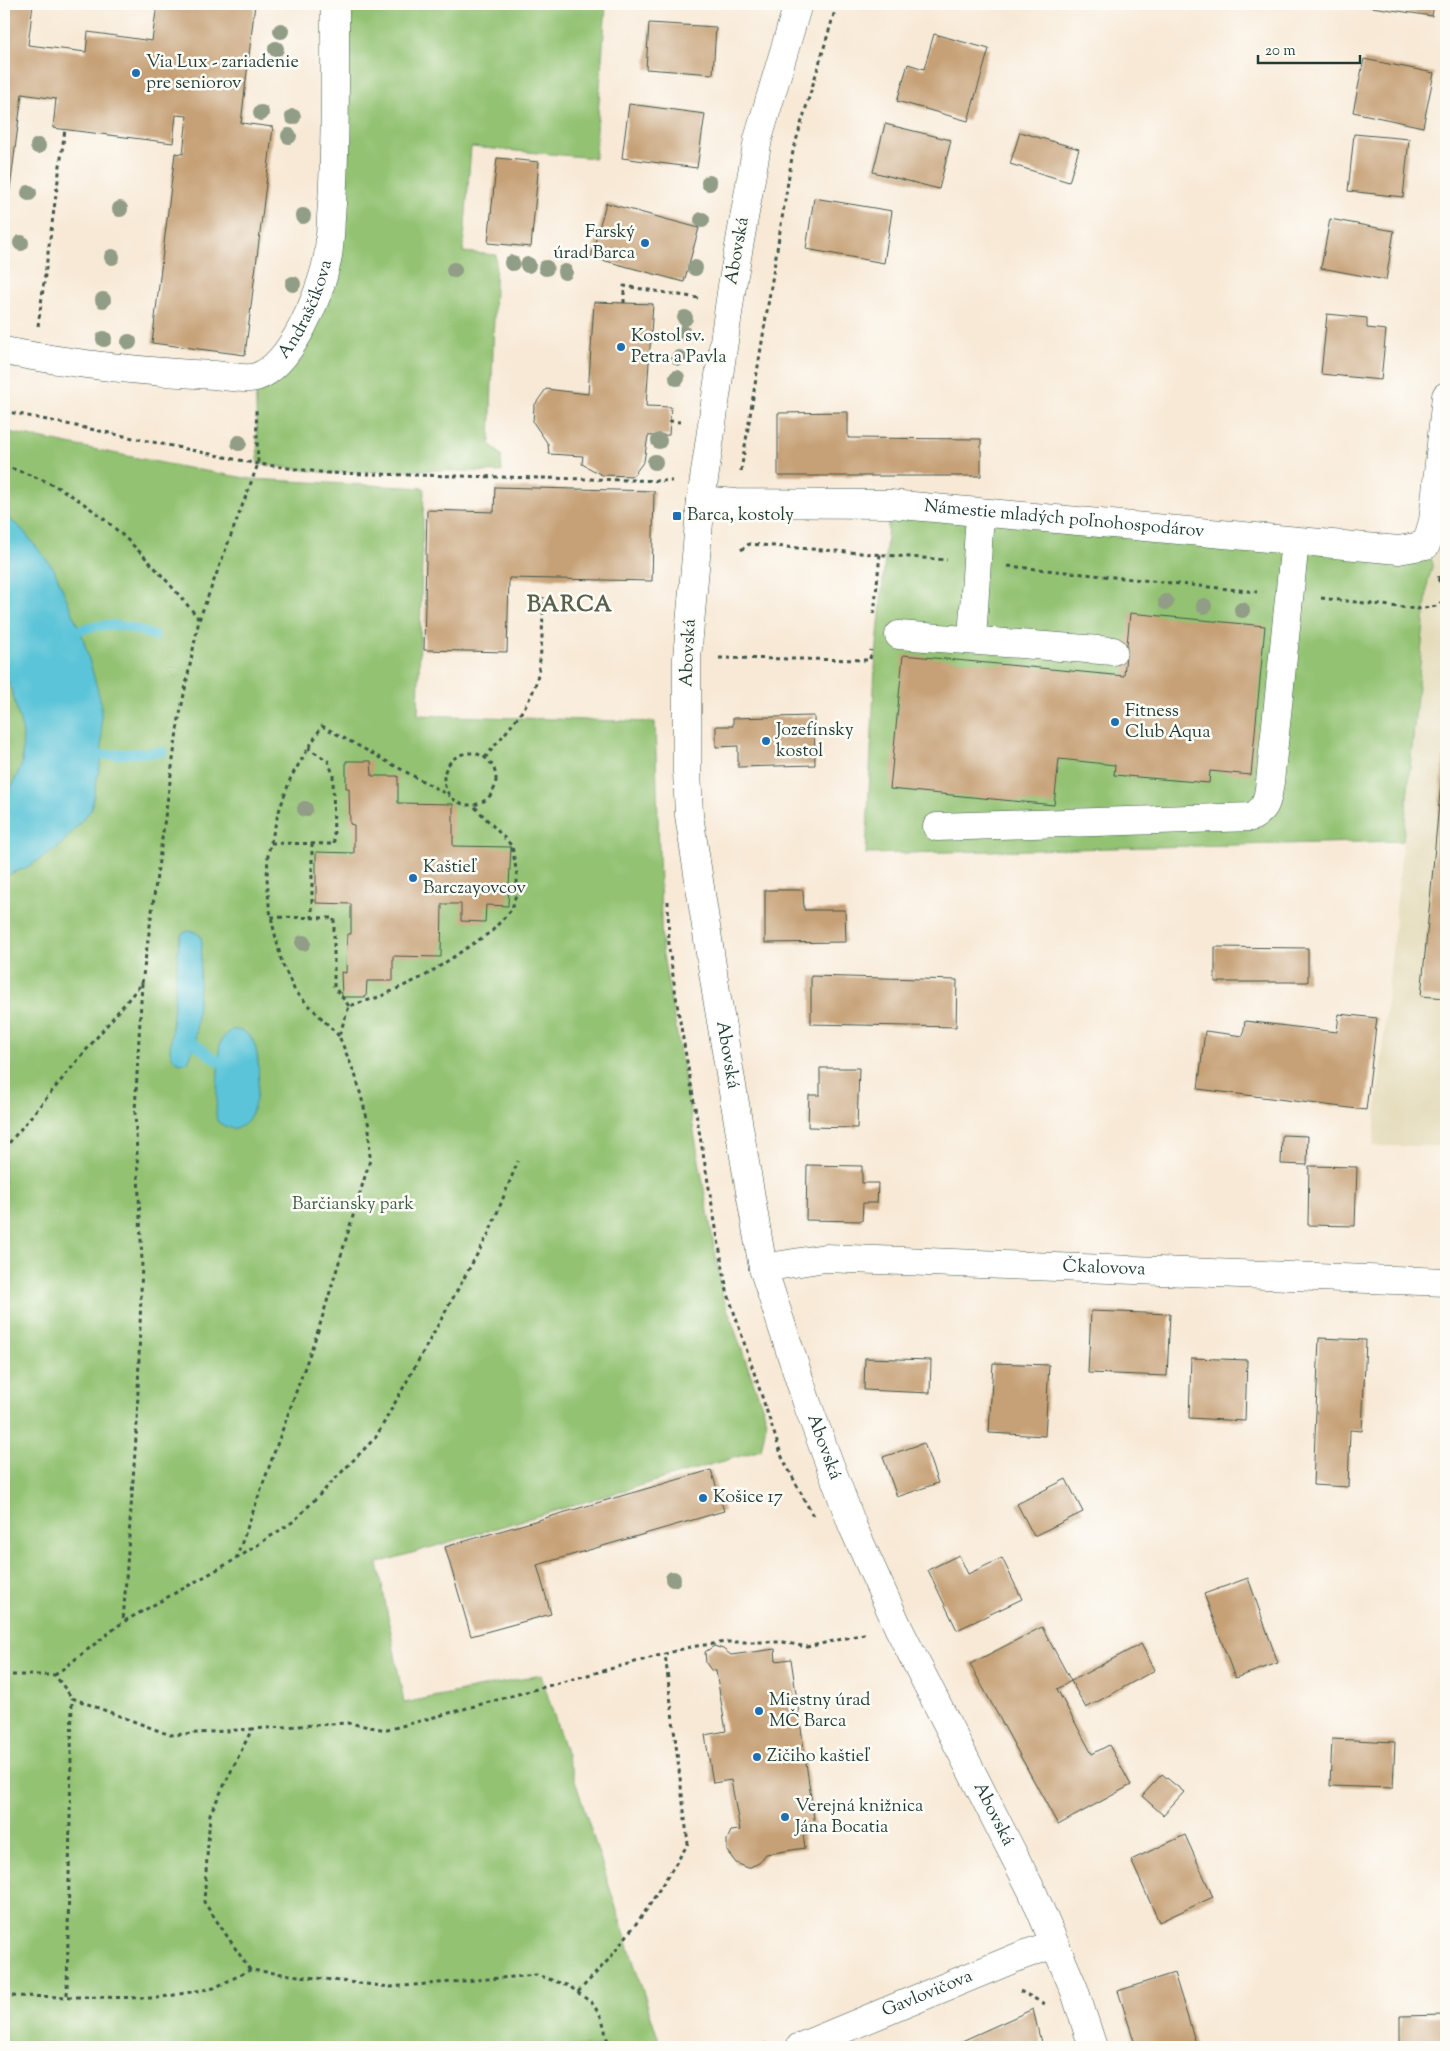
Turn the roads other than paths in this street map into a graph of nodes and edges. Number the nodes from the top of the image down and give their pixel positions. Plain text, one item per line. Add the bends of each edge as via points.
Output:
1 (335, 4) edge
2 (798, 4) edge
3 (4, 351) edge
4 (1446, 396) edge
5 (701, 500) junction
6 (980, 513) junction
7 (1294, 541) junction
8 (899, 635) dead end
9 (972, 640) junction
10 (1113, 651) dead end
11 (937, 827) dead end
12 (762, 1268) junction
13 (1446, 1282) edge
14 (1054, 1944) junction
15 (800, 2047) edge
16 (1093, 2047) edge

1 - 3 street, Andraščíkova via 334,170 328,259 314,303 294,341 271,367 255,378 166,373
2 - 5 street, Abovská via 758,139
4 - 7 street, Námestie mladých poľnohospodárov via 1433,521 1426,545 1399,550
5 - 6 street, Námestie mladých poľnohospodárov via 890,504
5 - 12 street, Abovská via 688,658 689,816
6 - 7 street, Námestie mladých poľnohospodárov
6 - 9 street
7 - 11 street via 1267,801 1262,810 1252,817
8 - 9 street
9 - 10 street
12 - 13 street, Čkalovova via 825,1258
12 - 14 street, Abovská via 829,1464 878,1585 1033,1892
14 - 15 street, Gavlovičova
14 - 16 street, Abovská via 1074,1988

